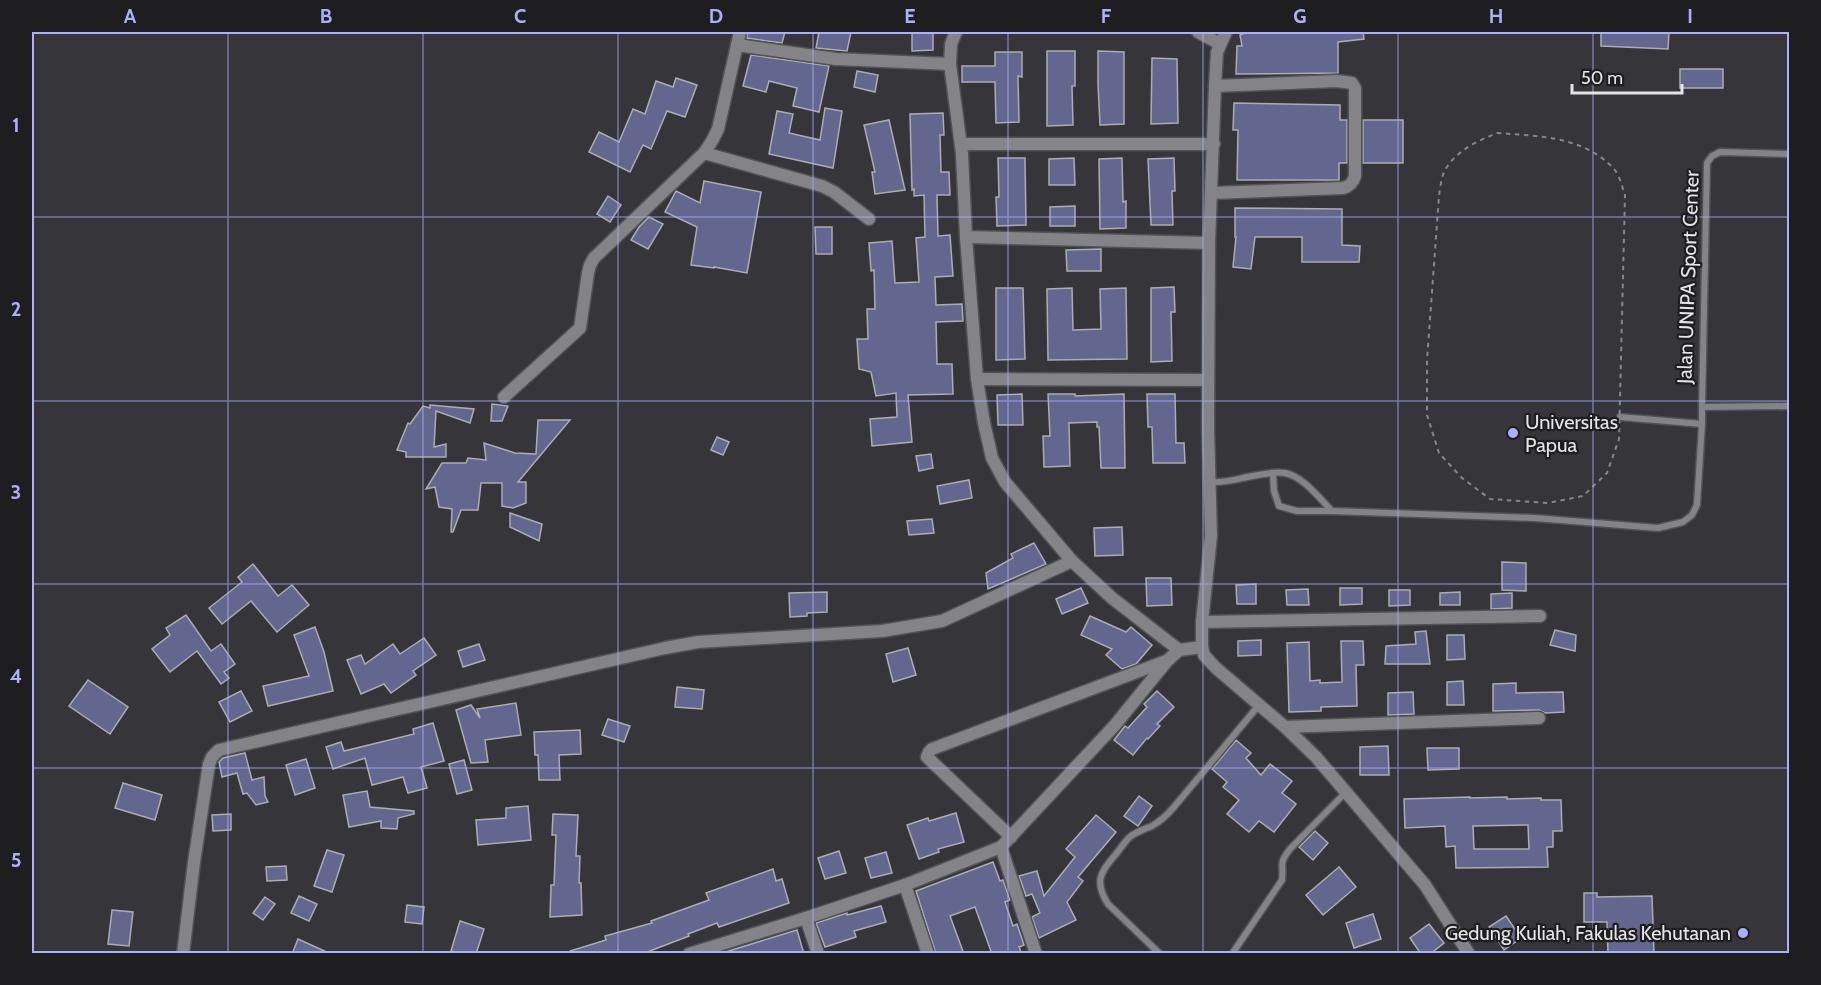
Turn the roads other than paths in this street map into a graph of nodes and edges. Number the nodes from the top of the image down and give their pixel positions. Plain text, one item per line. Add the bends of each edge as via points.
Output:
1 (740, 32) edge
2 (956, 32) edge
3 (1198, 32) edge
4 (1226, 32) edge
5 (1220, 44) junction
6 (737, 45) junction
7 (950, 64) junction
8 (1215, 86) junction
9 (961, 144) junction
10 (1214, 144) junction
11 (704, 153) junction
12 (1790, 154) edge
13 (1212, 193) junction
14 (869, 219) dead end
15 (966, 237) junction
16 (1209, 243) junction
17 (977, 379) junction
18 (1208, 380) junction
19 (504, 397) dead end
20 (1790, 406) edge
21 (1701, 407) junction
22 (1620, 417) road end
23 (1702, 424) junction
24 (1273, 473) junction
25 (1210, 482) junction
26 (1332, 511) junction
27 (1072, 561) junction
28 (1540, 616) dead end
29 (1202, 622) junction
30 (1202, 647) junction
31 (1179, 650) junction
32 (1167, 661) junction
33 (1260, 705) junction
34 (1539, 718) dead end
35 (1285, 727) junction
36 (1346, 791) junction
37 (1011, 837) junction
38 (1001, 847) junction
39 (905, 885) junction
40 (806, 918) junction
41 (713, 950) edge
42 (183, 954) edge
43 (689, 954) edge
44 (818, 954) edge
45 (928, 954) edge
46 (1036, 954) edge
47 (1160, 954) edge
48 (1232, 954) edge
49 (1469, 954) edge

1 - 6 street
2 - 7 street
3 - 5 street
4 - 5 street
5 - 8 street
6 - 7 street via 836,59
6 - 11 street via 718,129
7 - 9 street
8 - 10 street
8 - 13 street via 1352,83 1355,176 1343,188
9 - 10 street
9 - 15 street
10 - 13 street
11 - 14 street via 822,186
11 - 19 street via 594,258 580,328
12 - 21 lane, Jalan UNIPA Sport Center via 1720,153 1707,163
13 - 16 street
15 - 16 street
15 - 17 street
16 - 18 street
17 - 18 street
17 - 27 street via 992,458 1005,482
18 - 25 street
20 - 21 lane
21 - 23 lane
22 - 23 lane
23 - 26 lane via 1697,505 1683,522 1658,528 1535,518
24 - 25 lane
24 - 26 lane via 1296,477
24 - 26 lane via 1279,506 1297,511
25 - 29 street via 1211,536
27 - 31 street
27 - 42 street via 942,621 882,631 708,641 665,648 219,750 208,770
28 - 29 street
29 - 30 street
30 - 31 street
30 - 33 street via 1216,668
31 - 32 street
32 - 37 street via 1115,725
32 - 37 street via 928,752 927,757
33 - 35 street
33 - 47 lane via 1165,817 1131,836 1105,866 1099,885 1108,904
34 - 35 street
35 - 36 street
36 - 48 lane via 1283,858 1282,880
36 - 49 street via 1425,885
37 - 38 street
38 - 39 street
38 - 46 street
39 - 40 street
39 - 45 street
40 - 41 street
40 - 44 street
41 - 43 street

